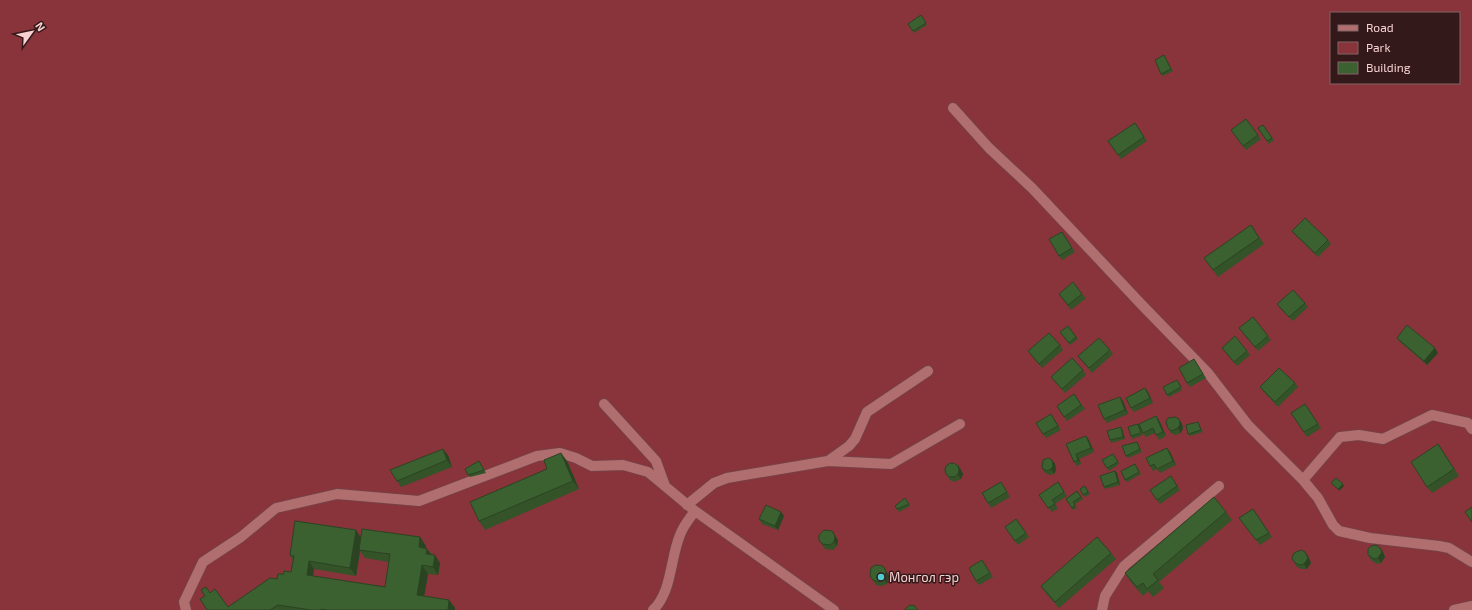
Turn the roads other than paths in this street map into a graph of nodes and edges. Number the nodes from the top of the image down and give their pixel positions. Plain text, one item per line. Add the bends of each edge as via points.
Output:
1 (953, 108) dead end
2 (928, 371) dead end
3 (604, 404) dead end
4 (960, 424) dead end
5 (1472, 429) edge
6 (828, 461) junction
7 (1303, 480) junction
8 (1219, 486) dead end
9 (666, 487) junction
10 (691, 508) junction
11 (1472, 562) edge
12 (1472, 606) edge
13 (186, 610) edge
14 (653, 610) edge
15 (834, 610) edge
16 (1102, 610) edge
17 (1454, 610) edge

1 - 7 street via 1208,373 1248,425
2 - 6 street via 867,412 855,439
3 - 9 street via 656,461
4 - 6 street via 891,464
5 - 7 street via 1468,423 1432,415 1383,439 1359,435 1340,437
6 - 10 street via 727,478 714,483
7 - 11 street via 1339,531 1370,538 1449,548
8 - 16 street via 1124,566 1105,596
9 - 10 street
9 - 13 street via 648,472 623,465 592,466 560,453 538,456 419,501 337,494 276,508 241,537 203,562 184,602
10 - 14 street via 676,545 664,596
10 - 15 street
12 - 17 street

